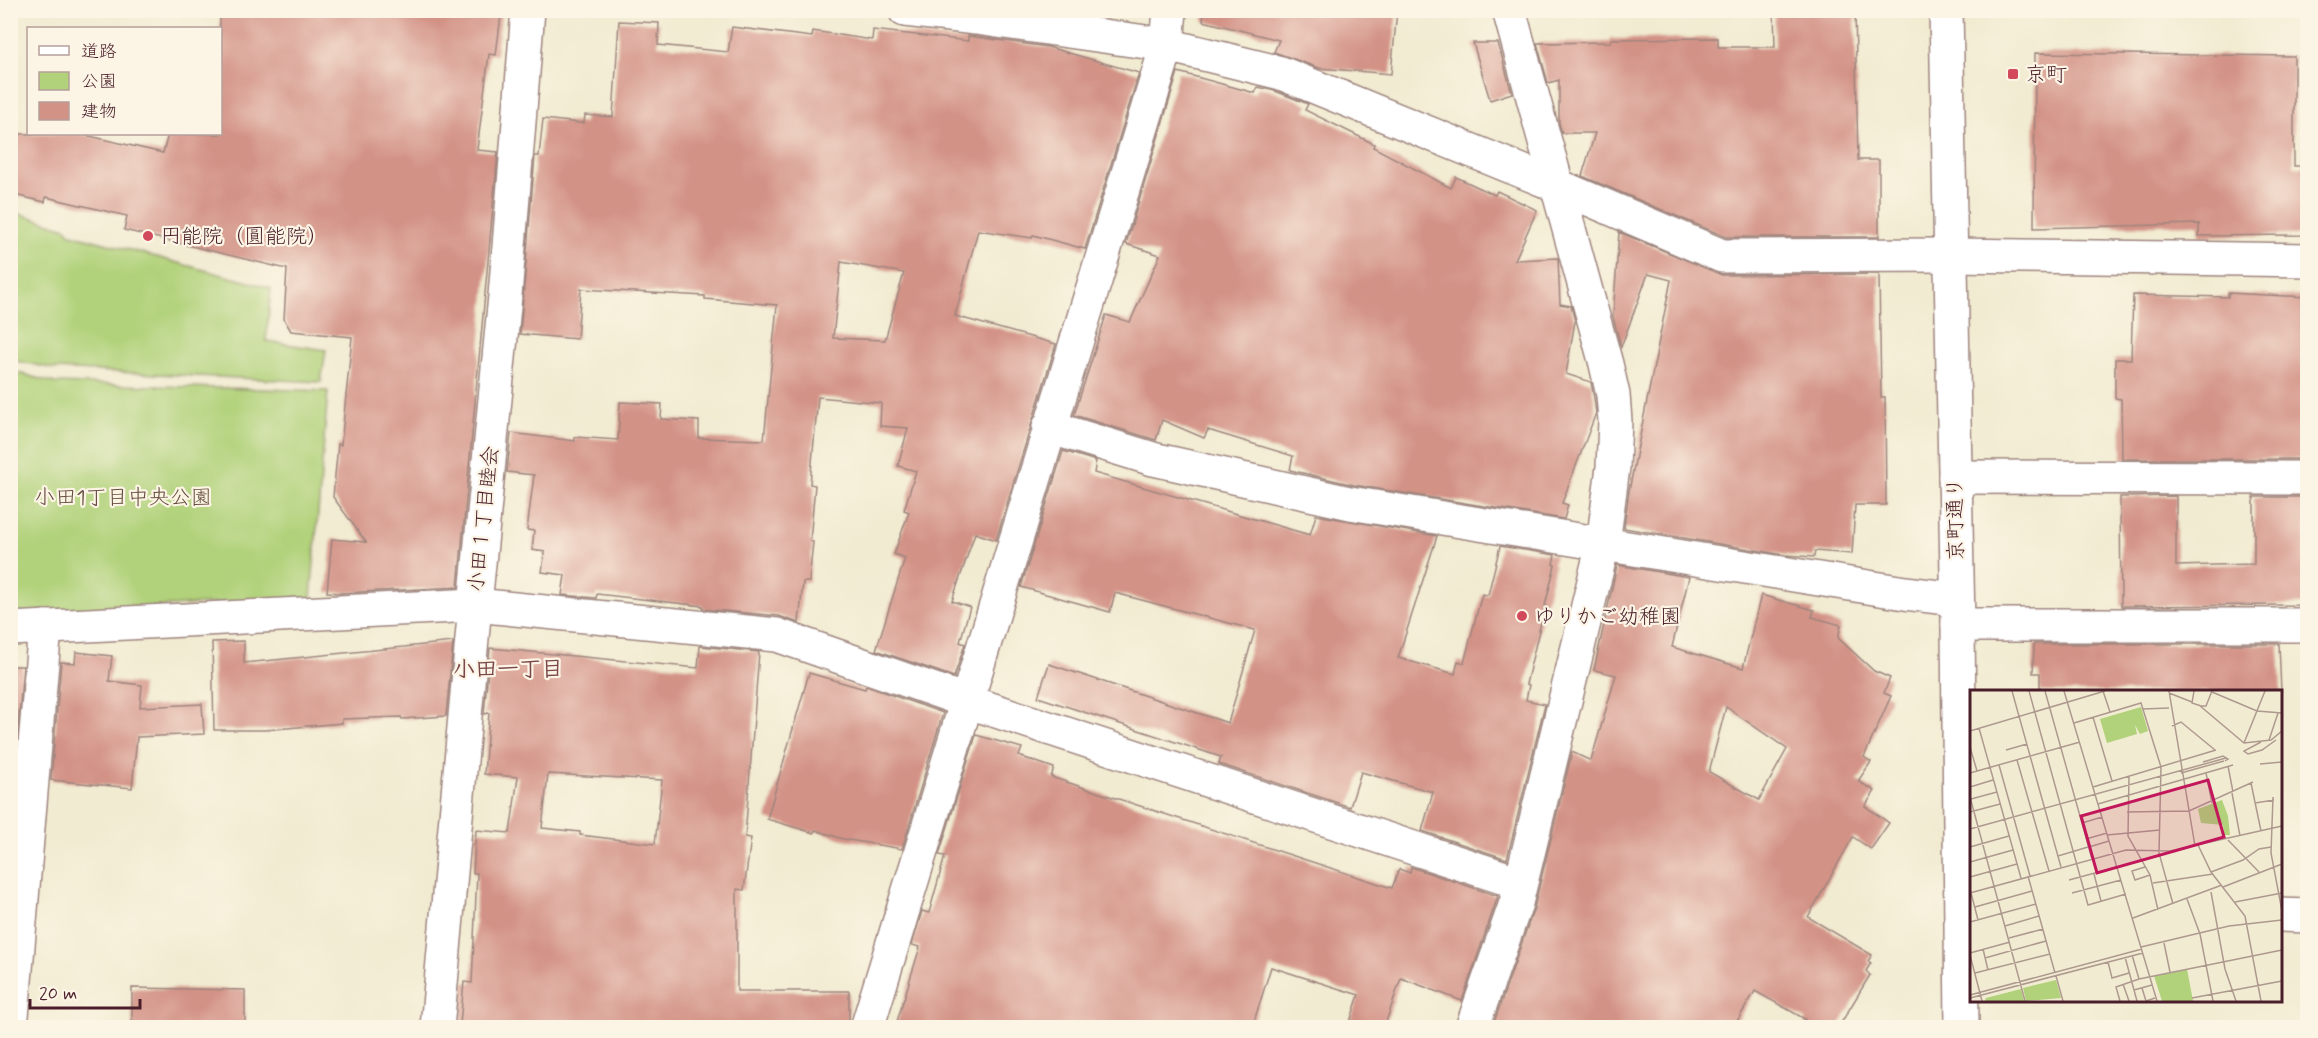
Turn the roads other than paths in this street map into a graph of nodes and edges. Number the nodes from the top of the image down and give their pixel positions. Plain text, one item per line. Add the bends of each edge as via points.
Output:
1 (528, 10) edge
2 (905, 10) edge
3 (1170, 10) edge
4 (1509, 10) edge
5 (1946, 10) edge
6 (1167, 45) junction
7 (1556, 185) junction
8 (1952, 255) junction
9 (2307, 260) edge
10 (1049, 427) junction
11 (1955, 477) junction
12 (2307, 478) edge
13 (1602, 544) junction
14 (475, 605) junction
15 (1957, 612) junction
16 (2307, 626) edge
17 (45, 627) junction
18 (10, 629) edge
19 (966, 701) junction
20 (1520, 883) junction
21 (1966, 915) edge
22 (2282, 915) edge
23 (2307, 915) edge
24 (10, 1028) edge
25 (437, 1028) edge
26 (867, 1028) edge
27 (1472, 1028) edge
28 (1962, 1028) edge

1 - 14 street, 小田１丁目睦会
2 - 6 street
3 - 6 street
4 - 7 street
5 - 8 street, 京町通り
6 - 7 street via 1281,73
6 - 10 street
7 - 8 street via 1722,256
7 - 13 street via 1613,395 1613,467
8 - 9 street
8 - 11 street, 京町通り
10 - 13 street via 1153,459 1350,503
10 - 19 street
11 - 12 street
11 - 15 street, 京町通り
13 - 15 street via 1905,593
13 - 20 street
14 - 17 street
14 - 19 street via 777,634
14 - 25 street, 小田１丁目睦会
15 - 16 street
15 - 21 street, 京町通り
17 - 18 street
17 - 24 street
19 - 20 street
19 - 26 street
20 - 27 street
21 - 28 street, 京町通り
22 - 23 street

